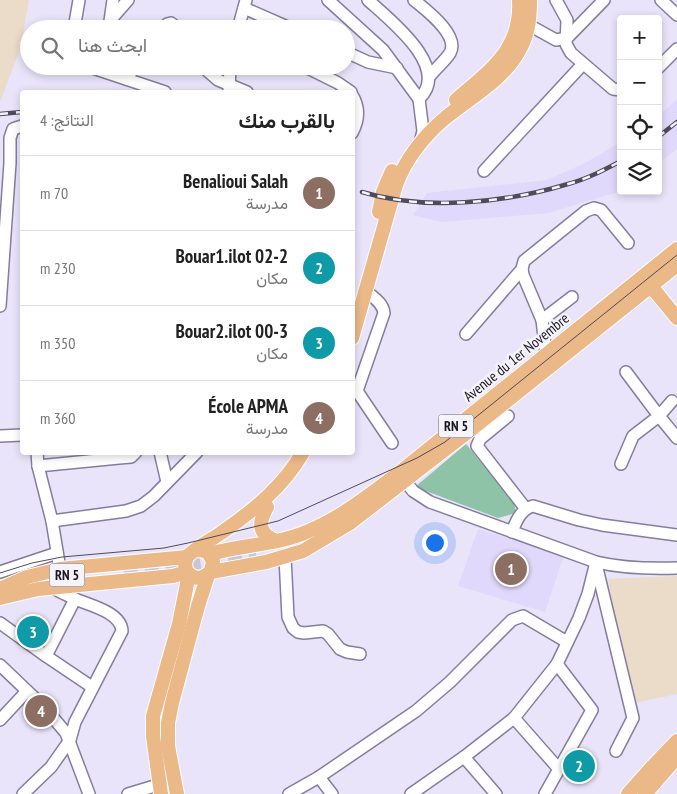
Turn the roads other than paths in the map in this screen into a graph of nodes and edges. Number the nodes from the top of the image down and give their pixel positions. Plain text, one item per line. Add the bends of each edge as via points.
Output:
1 (79, 0) edge
2 (112, 0) edge
3 (128, 0) edge
4 (328, 0) edge
5 (368, 0) edge
6 (414, 0) edge
7 (519, 0) edge
8 (530, 0) edge
9 (556, 0) edge
10 (604, 0) edge
11 (661, 0) edge
12 (245, 4) edge
13 (677, 14) edge
14 (76, 20) edge
15 (109, 20) edge
16 (112, 20) edge
17 (241, 20) edge
18 (275, 20) edge
19 (350, 20) edge
20 (523, 24) junction
21 (355, 25) edge
22 (567, 38) junction
23 (677, 49) edge
24 (355, 56) edge
25 (583, 64) junction
26 (662, 64) edge
27 (397, 68) junction
28 (115, 75) edge
29 (130, 75) edge
30 (212, 75) edge
31 (230, 75) edge
32 (322, 75) edge
33 (429, 77) junction
34 (126, 80) junction
35 (229, 89) edge
36 (158, 90) edge
37 (347, 90) edge
38 (617, 90) edge
39 (419, 99) junction
40 (355, 102) edge
41 (20, 127) edge
42 (355, 127) edge
43 (423, 127) junction
44 (420, 143) junction
45 (5, 164) edge
46 (484, 171) dead end
47 (628, 243) dead end
48 (677, 249) edge
49 (677, 265) edge
50 (522, 269) junction
51 (647, 282) junction
52 (366, 291) junction
53 (355, 297) edge
54 (572, 297) dead end
55 (0, 300) edge
56 (677, 318) edge
57 (542, 320) junction
58 (355, 328) edge
59 (466, 334) dead end
60 (546, 354) junction
61 (626, 372) dead end
62 (672, 401) dead end
63 (508, 416) dead end
64 (659, 416) junction
65 (20, 435) edge
66 (0, 436) edge
67 (677, 438) edge
68 (392, 443) dead end
69 (37, 455) edge
70 (133, 455) edge
71 (161, 455) edge
72 (194, 455) edge
73 (302, 455) edge
74 (311, 455) edge
75 (621, 464) dead end
76 (38, 466) junction
77 (402, 477) junction
78 (167, 482) junction
79 (356, 505) junction
80 (267, 507) junction
81 (526, 509) junction
82 (52, 521) junction
83 (512, 532) junction
84 (332, 534) junction
85 (677, 535) edge
86 (274, 540) junction
87 (57, 553) junction
88 (200, 553) junction
89 (285, 557) junction
90 (596, 562) junction
91 (677, 568) edge
92 (60, 569) junction
93 (0, 572) edge
94 (188, 573) junction
95 (210, 574) junction
96 (53, 588) junction
97 (9, 589) edge
98 (0, 598) edge
99 (75, 599) junction
100 (1, 625) edge
101 (567, 642) junction
102 (360, 654) dead end
103 (46, 656) junction
104 (557, 664) junction
105 (0, 665) edge
106 (92, 687) junction
107 (27, 691) junction
108 (514, 718) junction
109 (0, 720) edge
110 (70, 740) junction
111 (677, 741) edge
112 (616, 751) dead end
113 (464, 757) junction
114 (677, 757) edge
115 (558, 768) junction
116 (320, 777) junction
117 (160, 789) edge
118 (24, 794) edge
119 (89, 794) edge
120 (128, 794) edge
121 (177, 794) edge
122 (289, 794) edge
123 (332, 794) edge
124 (411, 794) edge
125 (496, 794) edge
126 (545, 794) edge
127 (628, 794) edge
128 (645, 794) edge

1 - 14 street
2 - 15 street
3 - 16 street
4 - 19 street
5 - 33 street via 419,52
6 - 33 street via 446,29 452,46 451,52
7 - 20 main road
8 - 20 main road
9 - 22 street via 568,20
10 - 22 street
11 - 13 street
12 - 17 street
12 - 18 street
20 - 22 street via 552,39
20 - 43 main road via 497,64
20 - 44 main road via 522,47 512,62
21 - 27 street
22 - 25 street via 566,44 571,53
23 - 26 street
24 - 27 street
25 - 38 street
25 - 46 street
27 - 39 street
28 - 34 street
29 - 34 street
30 - 35 street
31 - 35 street
32 - 37 street
33 - 39 street via 426,91
34 - 36 street
39 - 43 street
40 - 42 street via 358,119
41 - 45 street via 11,131
43 - 44 street
43 - 53 main road via 387,180
44 - 52 main road via 396,185
45 - 55 street
47 - 50 street via 602,210 590,209 527,257
48 - 51 main road, Avenue du 1er Novembre / RN 5
49 - 51 main road, Avenue du 1er Novembre / RN 5
50 - 57 street
50 - 59 street
51 - 56 main road
51 - 60 main road, Avenue du 1er Novembre / RN 5
51 - 77 main road, Avenue du 1er Novembre / RN 5
52 - 58 main road
52 - 68 street via 384,308 384,314 358,391
54 - 57 street
57 - 60 street
60 - 77 main road, Avenue du 1er Novembre / RN 5
61 - 64 street
62 - 64 street
63 - 81 street via 480,439 477,446
64 - 67 street
64 - 75 street via 633,436
65 - 66 street
69 - 76 street
70 - 76 street
71 - 78 street
72 - 78 street
73 - 88 main road via 270,495
74 - 80 main road via 298,476
76 - 82 street
77 - 79 main road, Avenue du 1er Novembre / RN 5
77 - 83 street via 413,491 430,502
77 - 84 main road, Avenue du 1er Novembre / RN 5 via 350,523
78 - 82 street via 146,503 133,508
79 - 84 main road, RN 5 via 320,532 256,555 303,546
79 - 86 main road, Avenue du 1er Novembre / RN 5 via 305,533
80 - 86 main road via 262,517 262,528 264,534
80 - 88 main road
81 - 83 street
81 - 85 street via 533,506 602,525
82 - 87 street
83 - 90 street
84 - 89 main road, Avenue du 1er Novembre / RN 5 via 303,551
86 - 88 main road, Avenue du 1er Novembre / RN 5
87 - 92 street
87 - 93 street
88 - 92 main road, RN 5
88 - 94 main road via 185,564
88 - 95 main road via 214,565
89 - 95 main road, Avenue du 1er Novembre / RN 5
89 - 102 street via 288,617 292,628 304,633 323,631 340,649
90 - 91 street via 612,566
90 - 101 street via 588,594
90 - 112 street via 633,718
92 - 97 main road, RN 5 via 27,576
94 - 95 main road via 196,578
94 - 96 main road, RN 5
94 - 117 main road via 153,716 152,736
95 - 121 main road via 198,606 168,723 168,746
96 - 97 main road, RN 5
96 - 99 street
97 - 97 main road, RN 5 via 24,588 124,572 38,578
97 - 98 main road, RN 5
99 - 103 street
99 - 106 street via 108,613 122,626
100 - 103 street
101 - 104 street
101 - 116 street via 523,616 512,620 416,711
103 - 106 street
104 - 108 street
104 - 115 street via 592,710
105 - 107 street
106 - 110 street
107 - 109 street
107 - 110 street via 59,723
108 - 113 street
108 - 115 street
110 - 118 street via 51,767
110 - 119 street
111 - 127 main road
113 - 124 street
113 - 125 street
114 - 128 main road
115 - 126 street
116 - 122 street
116 - 123 street
117 - 120 street

